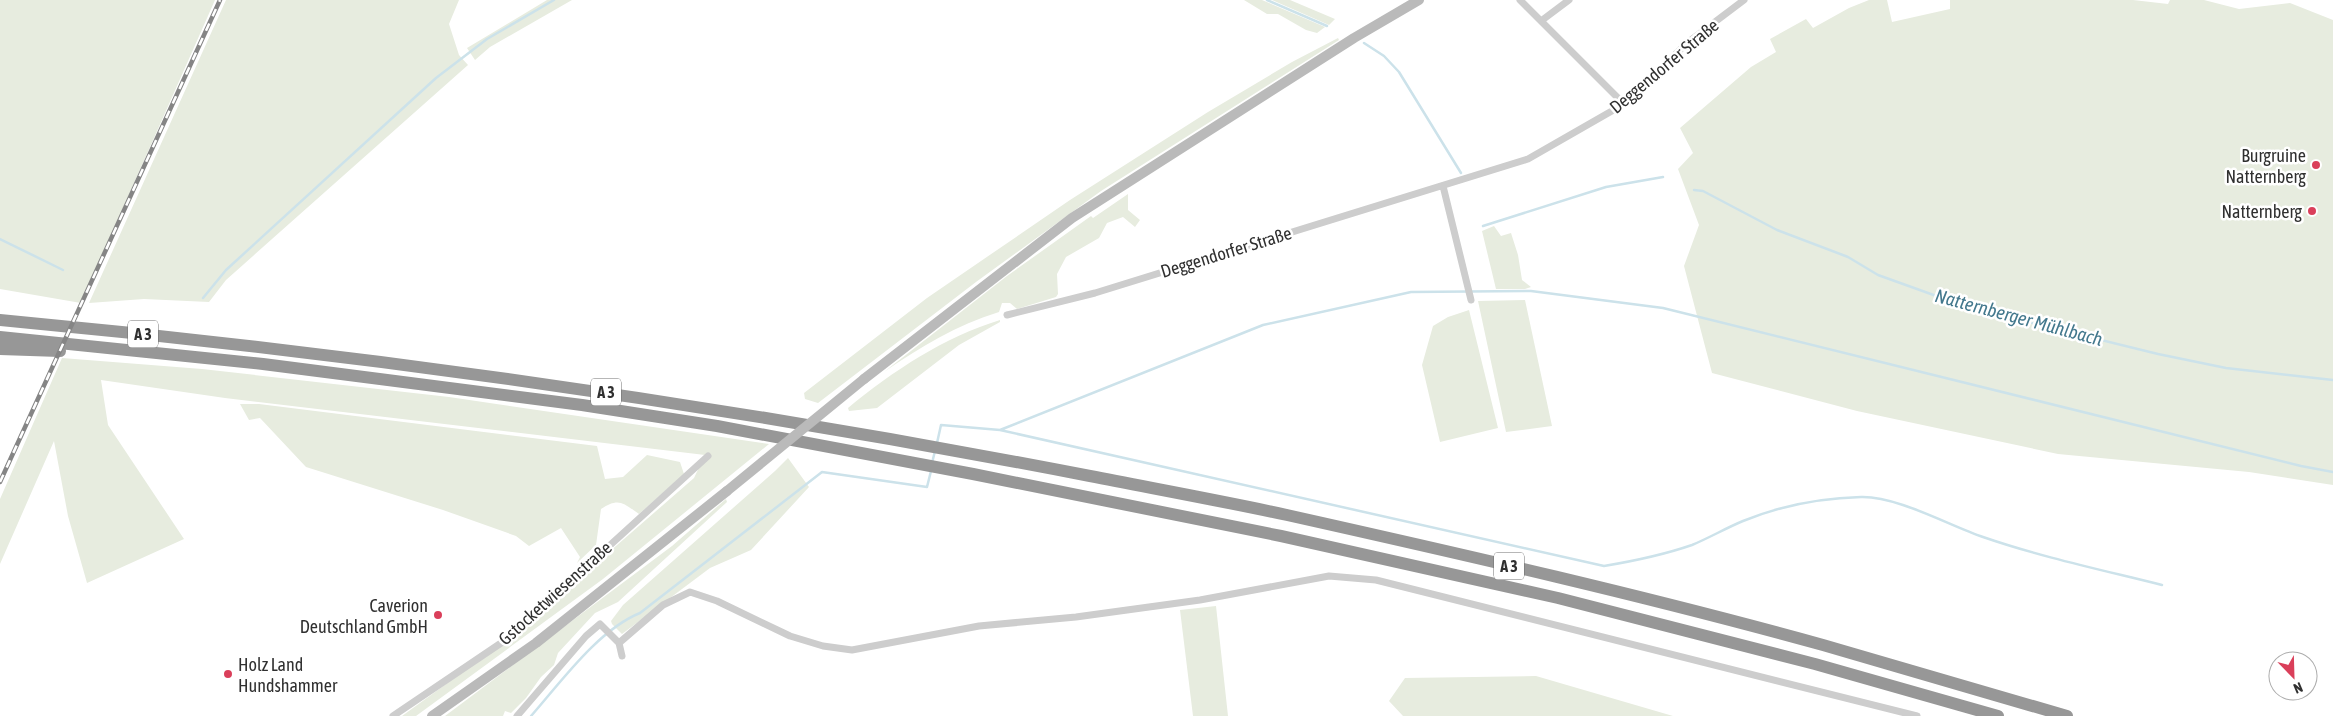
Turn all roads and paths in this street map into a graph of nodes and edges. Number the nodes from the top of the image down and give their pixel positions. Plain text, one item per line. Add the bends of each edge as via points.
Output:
1 (1419, 0) edge
2 (1520, 0) edge
3 (1569, 0) edge
4 (1744, 0) edge
5 (1541, 21) junction
6 (1624, 104) junction
7 (1443, 186) junction
8 (1470, 294) dead end
9 (1007, 315) dead end
10 (0, 320) edge
11 (0, 337) edge
12 (0, 349) edge
13 (122, 349) junction
14 (708, 456) dead end
15 (619, 643) junction
16 (622, 656) dead end
17 (393, 716) edge
18 (432, 716) edge
19 (517, 716) edge
20 (1917, 716) edge
21 (1998, 716) edge
22 (2067, 716) edge

1 - 18 main road, bridge via 1072,218 864,379 536,643
2 - 5 street
3 - 5 street
4 - 6 street, Deggendorfer Straße via 1688,43
5 - 6 street
6 - 7 street, Deggendorfer Straße via 1528,159
7 - 8 street
7 - 9 street, Deggendorfer Straße via 1095,293
10 - 22 highway, A 3 via 287,349 730,411 924,445 1282,514 1561,578 1819,644
11 - 13 highway, A 3
12 - 13 highway, A 3 via 104,354
13 - 21 highway, A 3 via 582,405 922,464 1280,536 1558,598 1815,664
14 - 17 street, Gstocketwiesenstraße via 507,638
15 - 16 street
15 - 19 street via 600,624
15 - 20 street via 663,605 690,592 717,601 790,636 822,646 852,650 979,626 1200,600 1329,576 1376,580

